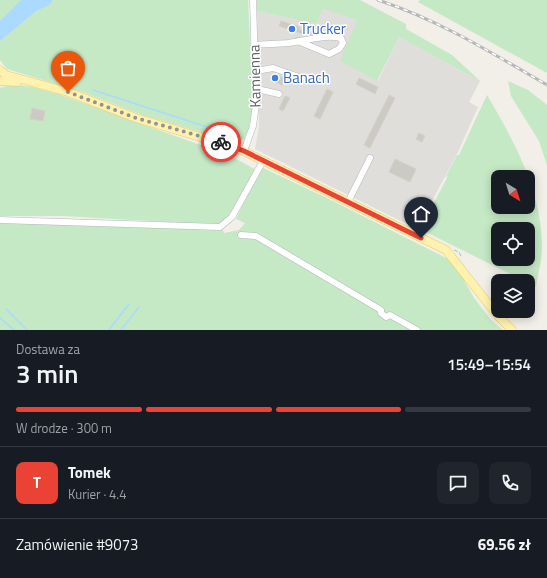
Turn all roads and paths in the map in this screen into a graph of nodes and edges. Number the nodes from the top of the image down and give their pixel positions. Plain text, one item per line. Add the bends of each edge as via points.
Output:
1 (253, 0) edge
2 (298, 42) junction
3 (254, 45) junction
4 (0, 69) edge
5 (256, 71) junction
6 (302, 78) dead end
7 (0, 80) edge
8 (38, 84) junction
9 (257, 89) junction
10 (279, 94) dead end
11 (244, 151) junction
12 (370, 158) dead end
13 (263, 160) junction
14 (348, 202) junction
15 (0, 220) edge
16 (241, 235) dead end
17 (417, 330) edge
18 (512, 330) edge

1 - 3 street, Kamienna
2 - 2 street via 334,36 341,38 343,44 328,54
2 - 3 street
3 - 5 street, Kamienna
4 - 7 main road
4 - 8 main road via 6,74
5 - 6 street via 273,68
5 - 9 street, Kamienna
7 - 8 main road
8 - 11 main road via 68,92 136,118
9 - 10 street
9 - 11 street, Kamienna via 253,126
11 - 13 main road
12 - 14 street
13 - 14 main road
13 - 15 street via 232,217 220,227
14 - 18 main road via 446,250 491,308
16 - 17 street via 256,236 356,294 381,310 386,317 390,315

